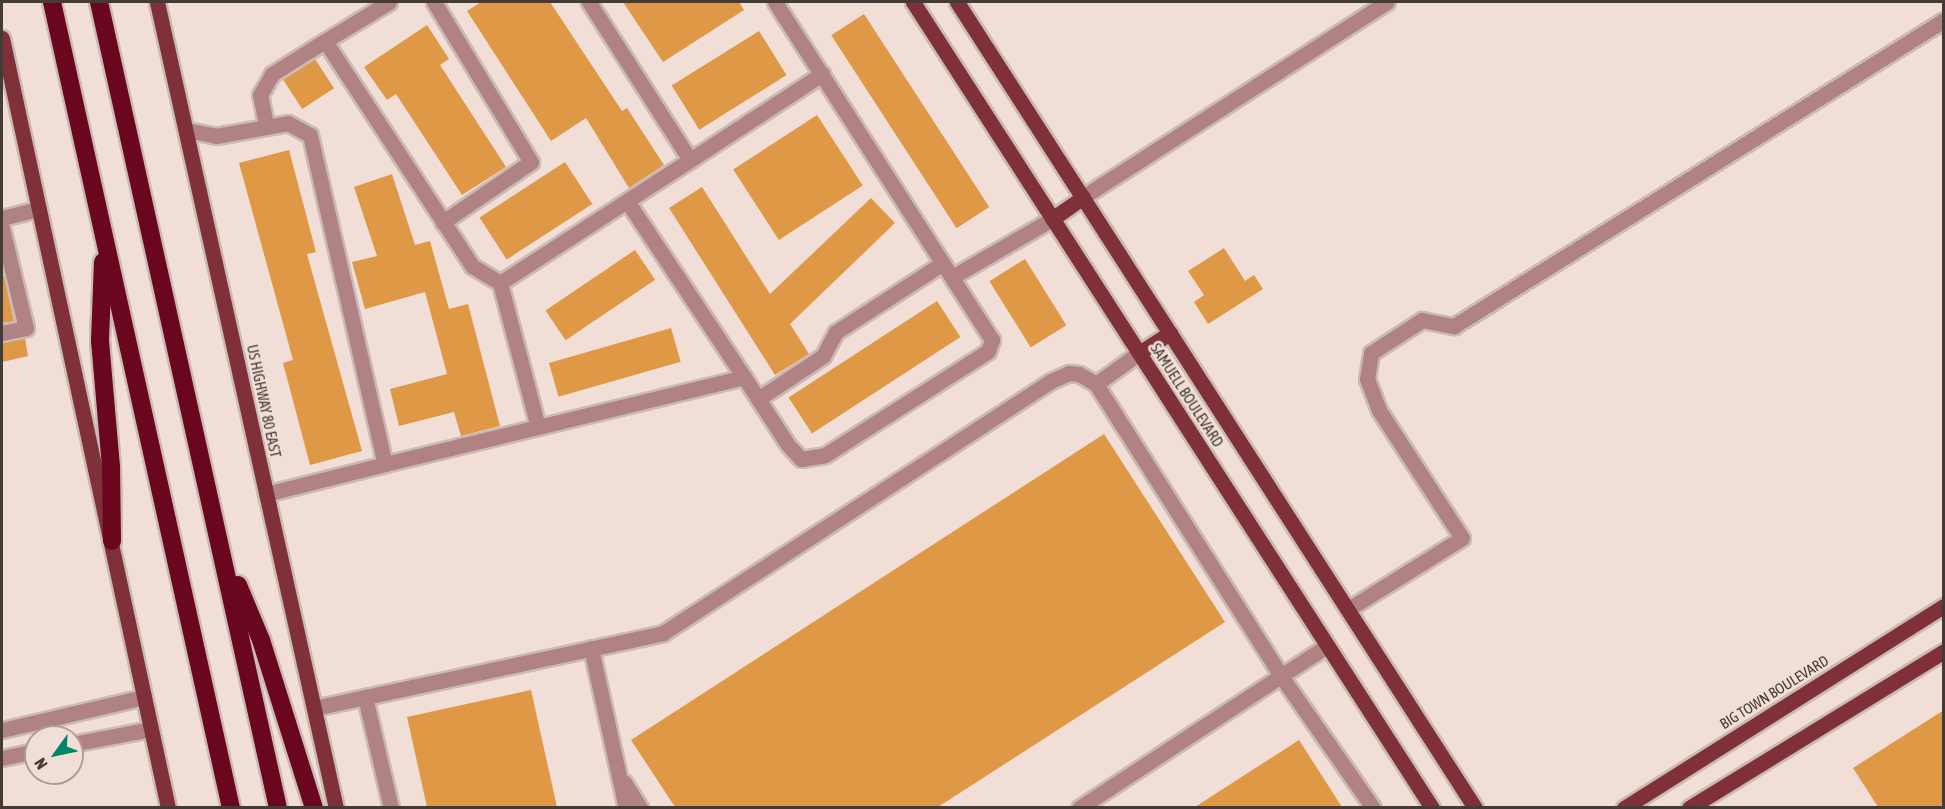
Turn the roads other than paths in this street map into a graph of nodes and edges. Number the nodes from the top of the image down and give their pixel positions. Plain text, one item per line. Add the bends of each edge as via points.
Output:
1 (52, 2) edge
2 (99, 2) edge
3 (157, 2) edge
4 (389, 2) edge
5 (434, 2) edge
6 (589, 2) edge
7 (775, 2) edge
8 (913, 2) edge
9 (957, 2) edge
10 (1387, 2) edge
11 (1944, 20) edge
12 (2, 38) edge
13 (326, 41) junction
14 (822, 74) junction
15 (266, 125) junction
16 (186, 130) junction
17 (690, 160) junction
18 (1083, 197) junction
19 (627, 201) junction
20 (39, 209) junction
21 (2, 218) edge
22 (1052, 219) junction
23 (443, 222) junction
24 (2, 228) edge
25 (104, 236) junction
26 (943, 263) junction
27 (952, 277) junction
28 (8, 280) edge
29 (500, 283) junction
30 (2, 333) edge
31 (1170, 333) junction
32 (1139, 353) junction
33 (744, 377) junction
34 (1096, 384) junction
35 (758, 399) junction
36 (538, 427) junction
37 (385, 464) junction
38 (266, 494) junction
39 (112, 541) junction
40 (220, 544) junction
41 (1944, 606) edge
42 (1350, 608) junction
43 (1327, 646) junction
44 (591, 648) junction
45 (1944, 651) edge
46 (1281, 676) junction
47 (144, 697) junction
48 (365, 697) junction
49 (314, 708) junction
50 (151, 729) junction
51 (2, 730) edge
52 (84, 742) edge
53 (24, 753) edge
54 (2, 758) edge
55 (619, 775) junction
56 (168, 807) edge
57 (231, 807) edge
58 (278, 807) edge
59 (314, 807) edge
60 (336, 807) edge
61 (390, 807) edge
62 (626, 807) edge
63 (640, 807) edge
64 (1079, 807) edge
65 (1373, 807) edge
66 (1432, 807) edge
67 (1475, 807) edge
68 (1624, 807) edge
69 (1689, 807) edge

1 - 25 highway
2 - 40 highway
3 - 16 main road, US HIGHWAY 80 EAST
4 - 13 street
5 - 23 street via 531,162
6 - 17 street
7 - 14 street
8 - 22 main road, SAMUELL BOULEVARD
9 - 18 main road, SAMUELL BOULEVARD
10 - 18 street
11 - 42 street via 1454,326 1422,320 1371,353 1367,379 1379,410 1462,538
12 - 20 main road
13 - 15 street via 272,74 260,95
13 - 23 street
14 - 17 street
14 - 26 street
15 - 16 street via 216,136
15 - 37 street via 288,123 310,135
16 - 38 main road, US HIGHWAY 80 EAST
17 - 19 street
18 - 22 main road
18 - 31 main road, SAMUELL BOULEVARD
19 - 29 street
19 - 33 street
20 - 21 street
20 - 39 main road
22 - 27 street
22 - 32 main road, SAMUELL BOULEVARD
23 - 29 street via 472,266
24 - 28 street
25 - 39 highway via 100,341 111,466
25 - 57 highway
26 - 27 street
26 - 35 street via 836,332 823,357
27 - 35 street via 992,340 988,351 834,448 801,459
28 - 30 street via 26,328
29 - 36 street
31 - 32 main road
31 - 42 main road, SAMUELL BOULEVARD
32 - 34 street
32 - 43 main road, SAMUELL BOULEVARD
33 - 35 street
33 - 36 street
34 - 44 street via 1079,374 1059,376 663,633
34 - 46 street
36 - 37 street
37 - 38 street
38 - 49 main road, US HIGHWAY 80 EAST
39 - 47 main road
40 - 58 highway
40 - 59 highway via 261,640
41 - 68 main road, BIG TOWN BOULEVARD
42 - 67 main road, SAMUELL BOULEVARD
43 - 46 street
43 - 66 main road, SAMUELL BOULEVARD
44 - 48 street
44 - 55 street
45 - 69 main road
46 - 64 street
46 - 65 street
47 - 50 main road
47 - 51 street
48 - 49 street
48 - 61 street
49 - 60 main road, US HIGHWAY 80 EAST
50 - 52 street
50 - 56 main road
53 - 54 street
55 - 62 street
55 - 63 street

